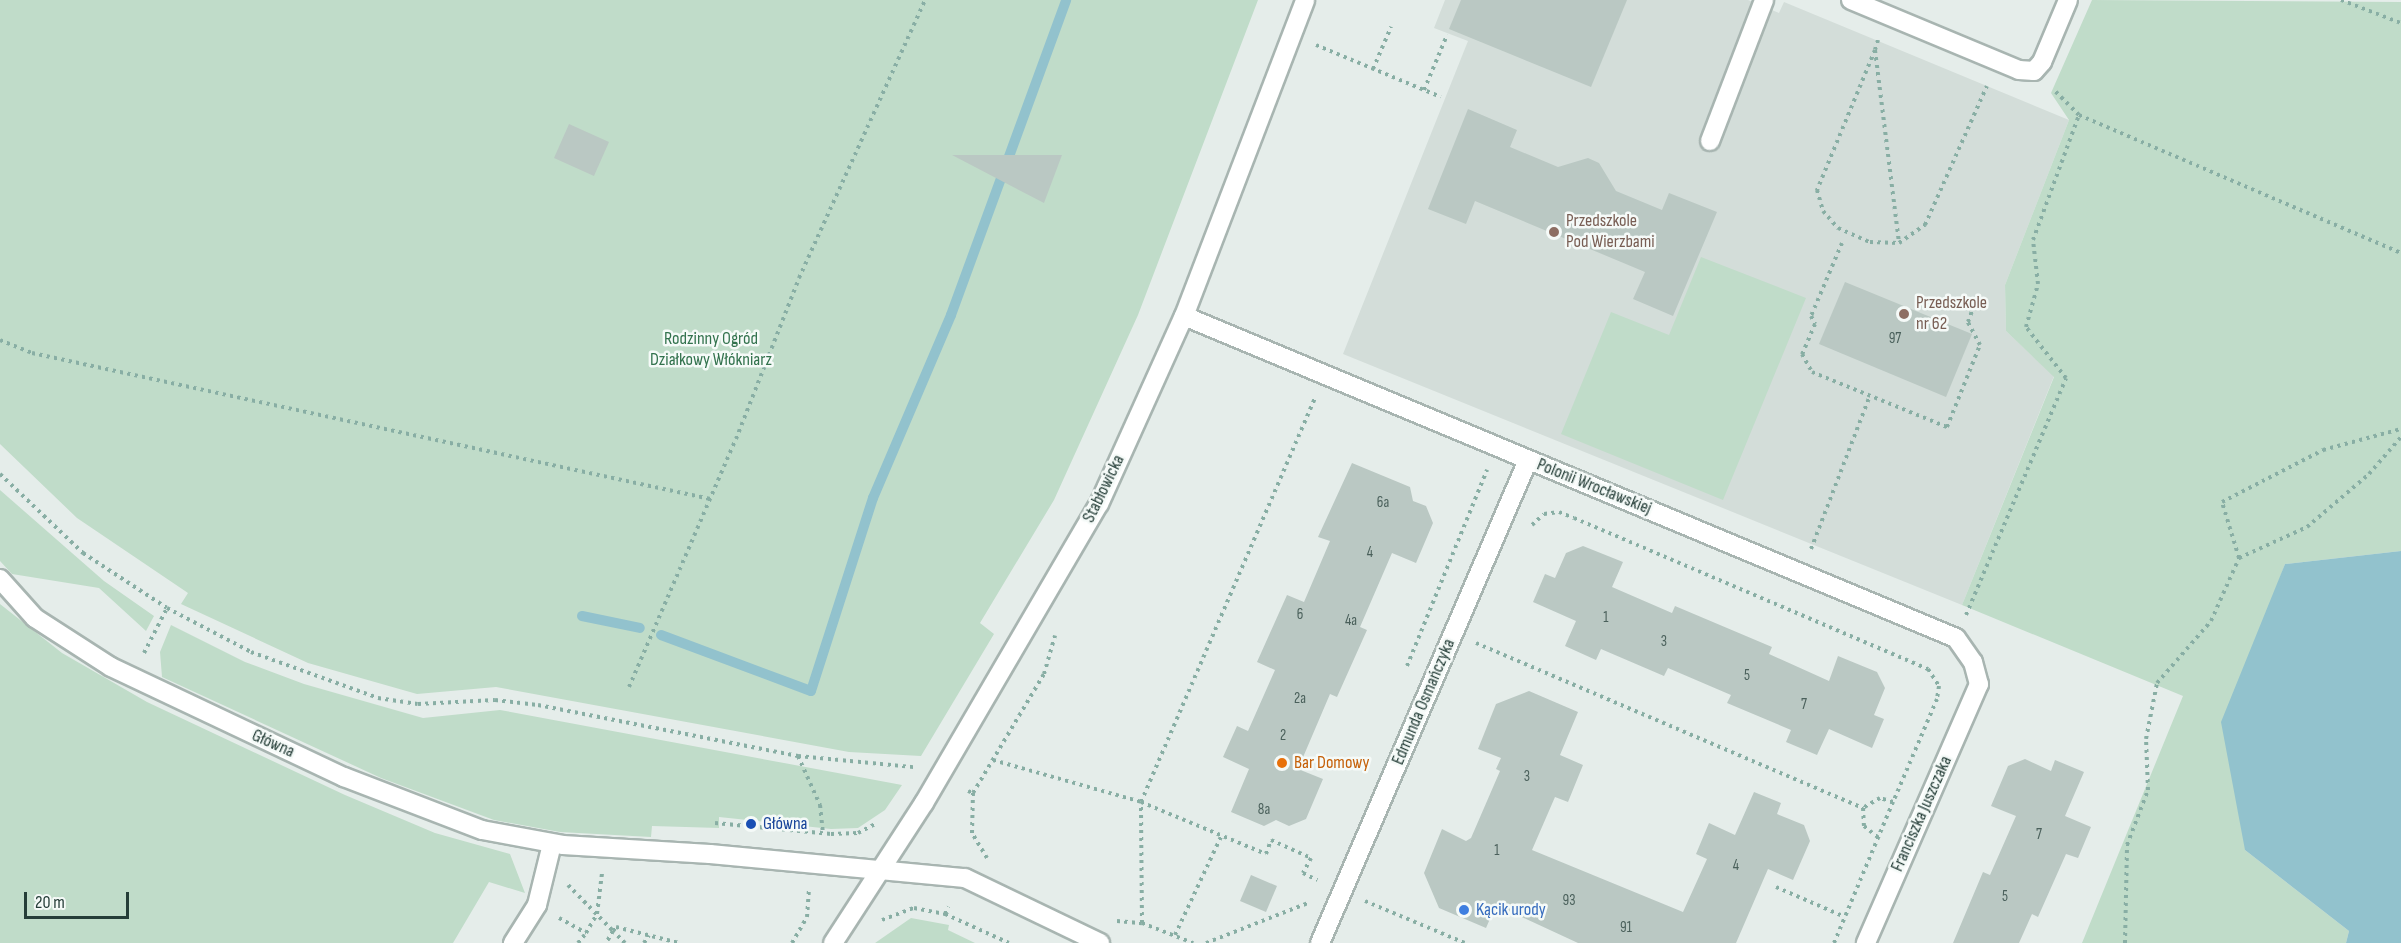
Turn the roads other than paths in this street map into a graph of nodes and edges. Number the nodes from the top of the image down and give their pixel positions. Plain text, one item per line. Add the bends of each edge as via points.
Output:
1 (1305, 0) edge
2 (1764, 0) edge
3 (1851, 0) edge
4 (2068, 0) edge
5 (1710, 141) dead end
6 (1184, 316) junction
7 (1528, 460) junction
8 (0, 579) edge
9 (1979, 684) joint
10 (552, 844) junction
11 (879, 870) junction
12 (513, 943) edge
13 (833, 943) edge
14 (1100, 943) edge
15 (1320, 943) edge
16 (1866, 943) edge

1 - 6 street, Stabłowicka
2 - 5 street
3 - 4 street via 2019,70 2034,71 2042,62
6 - 7 street, Polonii Wrocławskiej
6 - 11 street, Stabłowicka via 1099,504 930,794
7 - 9 street, Polonii Wrocławskiej via 1956,638 1973,662
7 - 15 street, Edmunda Osmańczyka
8 - 10 street, Główna via 35,618 132,677 417,808 482,830
9 - 16 street, Franciszka Juszczaka
10 - 11 street, Główna
10 - 12 street via 537,905
11 - 13 street, Stabłowicka
11 - 14 street, Główna via 965,878

